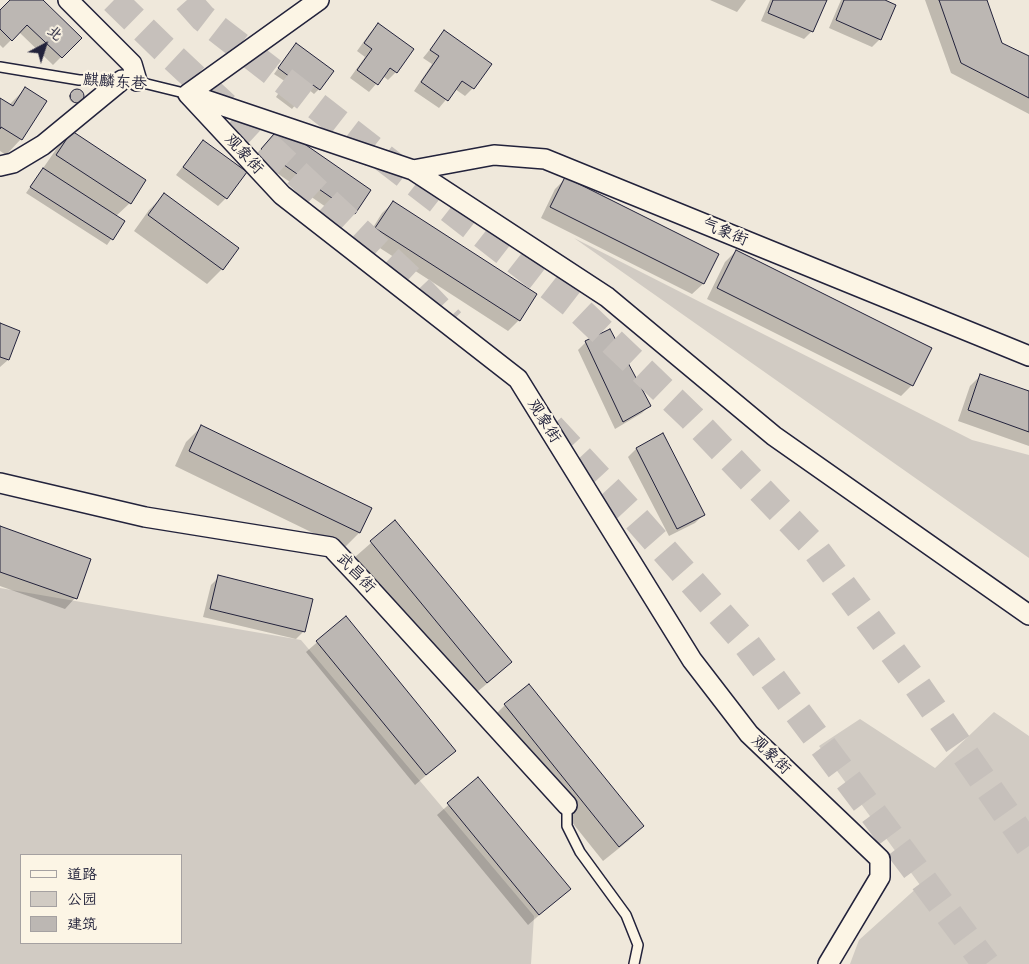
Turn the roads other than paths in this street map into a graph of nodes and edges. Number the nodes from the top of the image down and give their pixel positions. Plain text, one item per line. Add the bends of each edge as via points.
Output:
1 (68, 0) edge
2 (319, 0) edge
3 (0, 68) edge
4 (130, 80) junction
5 (188, 94) junction
6 (0, 166) edge
7 (413, 170) junction
8 (1029, 356) edge
9 (0, 483) edge
10 (1029, 615) edge
11 (567, 805) joint
12 (634, 964) edge
13 (828, 964) edge

1 - 4 street via 132,64
2 - 5 street
3 - 4 lane, 麒麟东巷 via 79,80
4 - 5 lane, 麒麟东巷
4 - 6 street via 43,145 13,163
5 - 7 street, 观象街
5 - 13 street, 观象街 via 282,195 518,379 692,660 743,727 880,859 880,877
7 - 8 street, 气象街 via 494,155 545,159
7 - 10 street, 观象街 via 607,297 774,436
9 - 11 street, 武昌街 via 145,517 331,547
11 - 12 lane via 566,826 580,852 626,915 638,945

